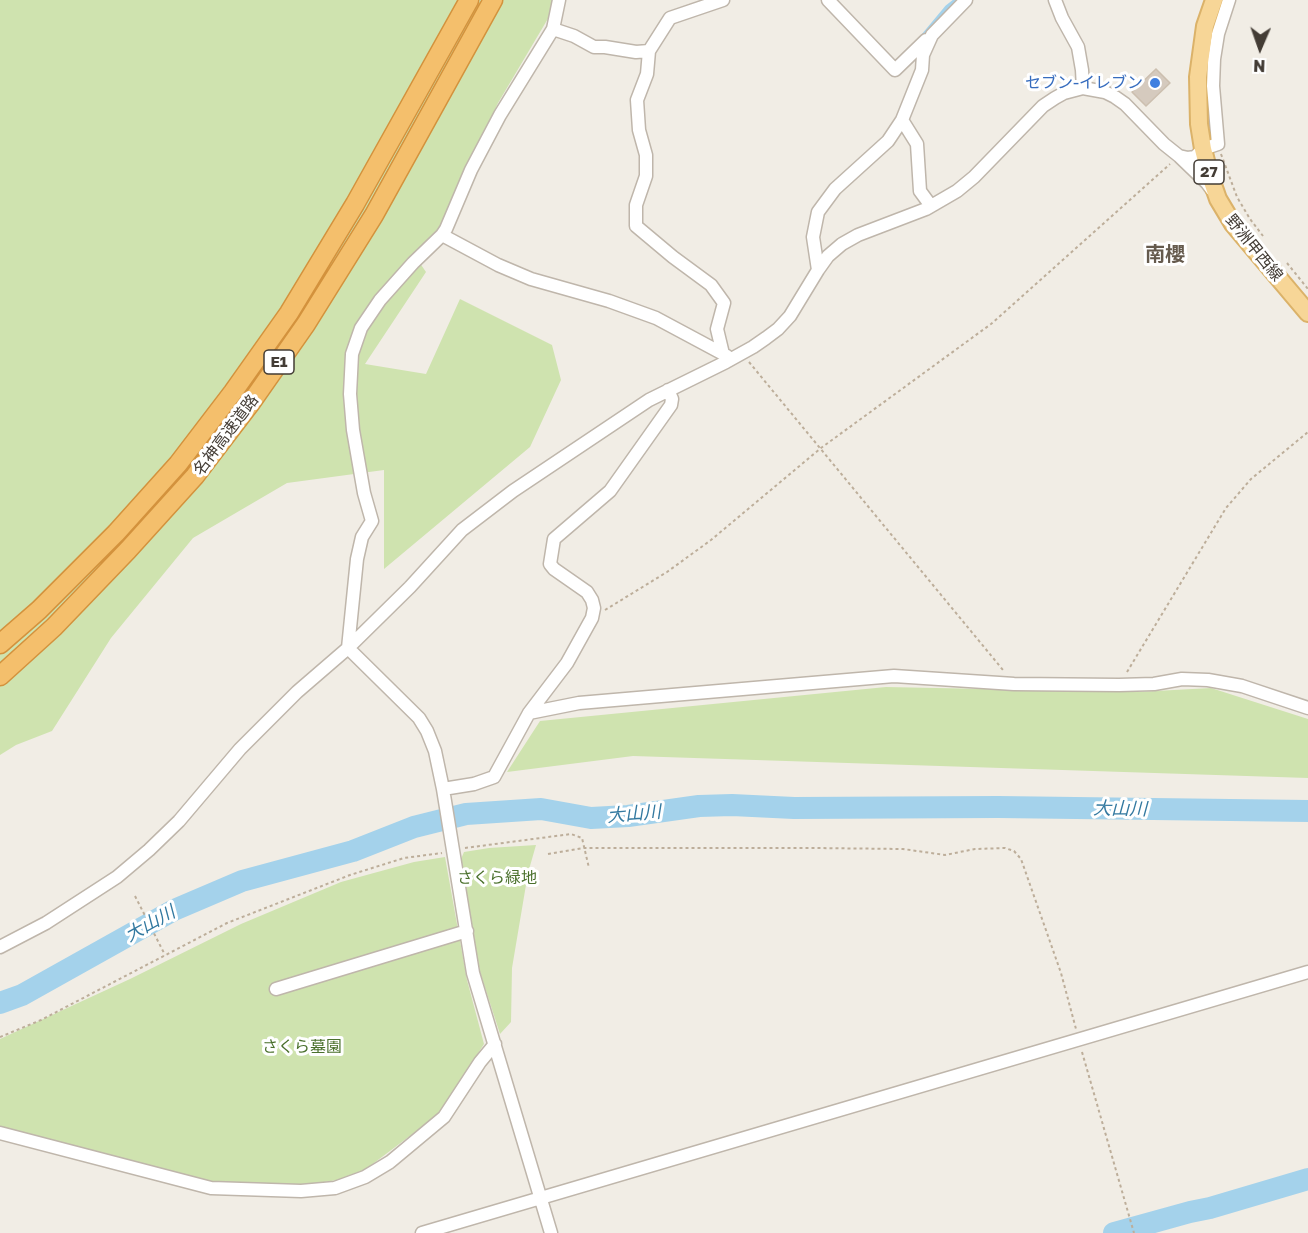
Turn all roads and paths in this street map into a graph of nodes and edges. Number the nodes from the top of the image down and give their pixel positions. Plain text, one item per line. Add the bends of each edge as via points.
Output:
1 (469, 0) edge
2 (493, 0) edge
3 (559, 0) edge
4 (723, 0) edge
5 (828, 0) edge
6 (966, 0) edge
7 (1055, 0) edge
8 (1214, 0) edge
9 (1229, 0) edge
10 (553, 28) junction
11 (932, 35) junction
12 (649, 51) junction
13 (1208, 55) junction
14 (1083, 88) junction
15 (902, 120) junction
16 (1211, 146) junction
17 (1179, 156) junction
18 (1218, 199) junction
19 (931, 206) junction
20 (442, 235) junction
21 (1263, 236) dead end
22 (1283, 260) dead end
23 (818, 270) junction
24 (1308, 289) edge
25 (1308, 313) edge
26 (732, 355) junction
27 (668, 390) junction
28 (1308, 432) edge
29 (821, 448) junction
30 (592, 618) junction
31 (0, 644) edge
32 (348, 648) junction
33 (0, 676) edge
34 (1014, 684) junction
35 (1119, 685) junction
36 (1308, 708) edge
37 (529, 713) junction
38 (443, 790) junction
39 (452, 846) junction
40 (585, 848) junction
41 (548, 854) dead end
42 (589, 868) dead end
43 (135, 896) dead end
44 (467, 931) junction
45 (0, 947) edge
46 (166, 956) junction
47 (1308, 972) edge
48 (276, 989) dead end
49 (0, 1037) edge
50 (1078, 1039) junction
51 (495, 1044) junction
52 (0, 1133) edge
53 (541, 1198) junction
54 (422, 1233) edge
55 (551, 1233) edge
56 (1134, 1233) edge

1 - 31 highway, 名神高速道路 / E1 via 355,204 289,313 233,392 116,533
2 - 33 highway, 名神高速道路 / E1 via 374,215 250,404 195,476 128,550
3 - 10 street
4 - 12 street via 670,18
5 - 11 street via 895,70
6 - 11 street
7 - 14 street via 1078,47
8 - 13 main road, 野洲甲西線 / 27 via 1205,26
9 - 13 street
10 - 12 street via 594,47
10 - 20 street via 500,115
11 - 15 street
12 - 26 street via 647,74 636,100 646,176 636,205 636,226 711,285 724,303 717,329
13 - 16 main road, 野洲甲西線 / 27 via 1198,77 1198,102 1199,124
14 - 17 street via 1115,97
14 - 19 street via 1064,93 1043,106 974,177
15 - 19 street via 917,144 920,191
15 - 23 street via 888,141 835,189 818,212 813,237
16 - 17 street via 1195,157
16 - 18 main road, 野洲甲西線 / 27 via 1209,173
16 - 21 path via 1220,152 1237,197
17 - 18 street
17 - 29 path via 991,324
18 - 25 main road, 野洲甲西線 / 27 via 1233,224
19 - 23 street via 842,244
20 - 26 street via 531,279 656,318
20 - 32 street via 381,300 361,328 352,354 353,430 372,521 362,537 357,560
22 - 24 path
23 - 26 street via 778,329
26 - 27 street
26 - 29 path
27 - 30 street via 670,405 610,491 554,539 550,564 587,592 594,608
27 - 32 street via 513,491 462,530
28 - 35 path via 1251,479 1226,508
29 - 30 path via 667,573
29 - 34 path
30 - 37 street via 567,663
32 - 38 street via 418,718 435,751
32 - 45 street via 240,749 149,850 117,877 46,923
34 - 35 street
34 - 37 street via 894,676 579,703
35 - 36 street via 1208,680 1242,686
37 - 38 street via 494,777
38 - 39 street
39 - 40 path via 571,834 582,838
39 - 44 street
39 - 46 path via 440,854 404,858 350,875 227,923
40 - 41 path
40 - 42 path
40 - 50 path via 903,849 945,855 975,849 1014,851 1021,859 1061,973
43 - 46 path
44 - 48 street
44 - 51 street via 473,973
46 - 49 path
47 - 50 street
50 - 53 street
50 - 56 path
51 - 52 street via 444,1117 390,1162 335,1188 211,1188
51 - 53 street
53 - 54 street
53 - 55 street

